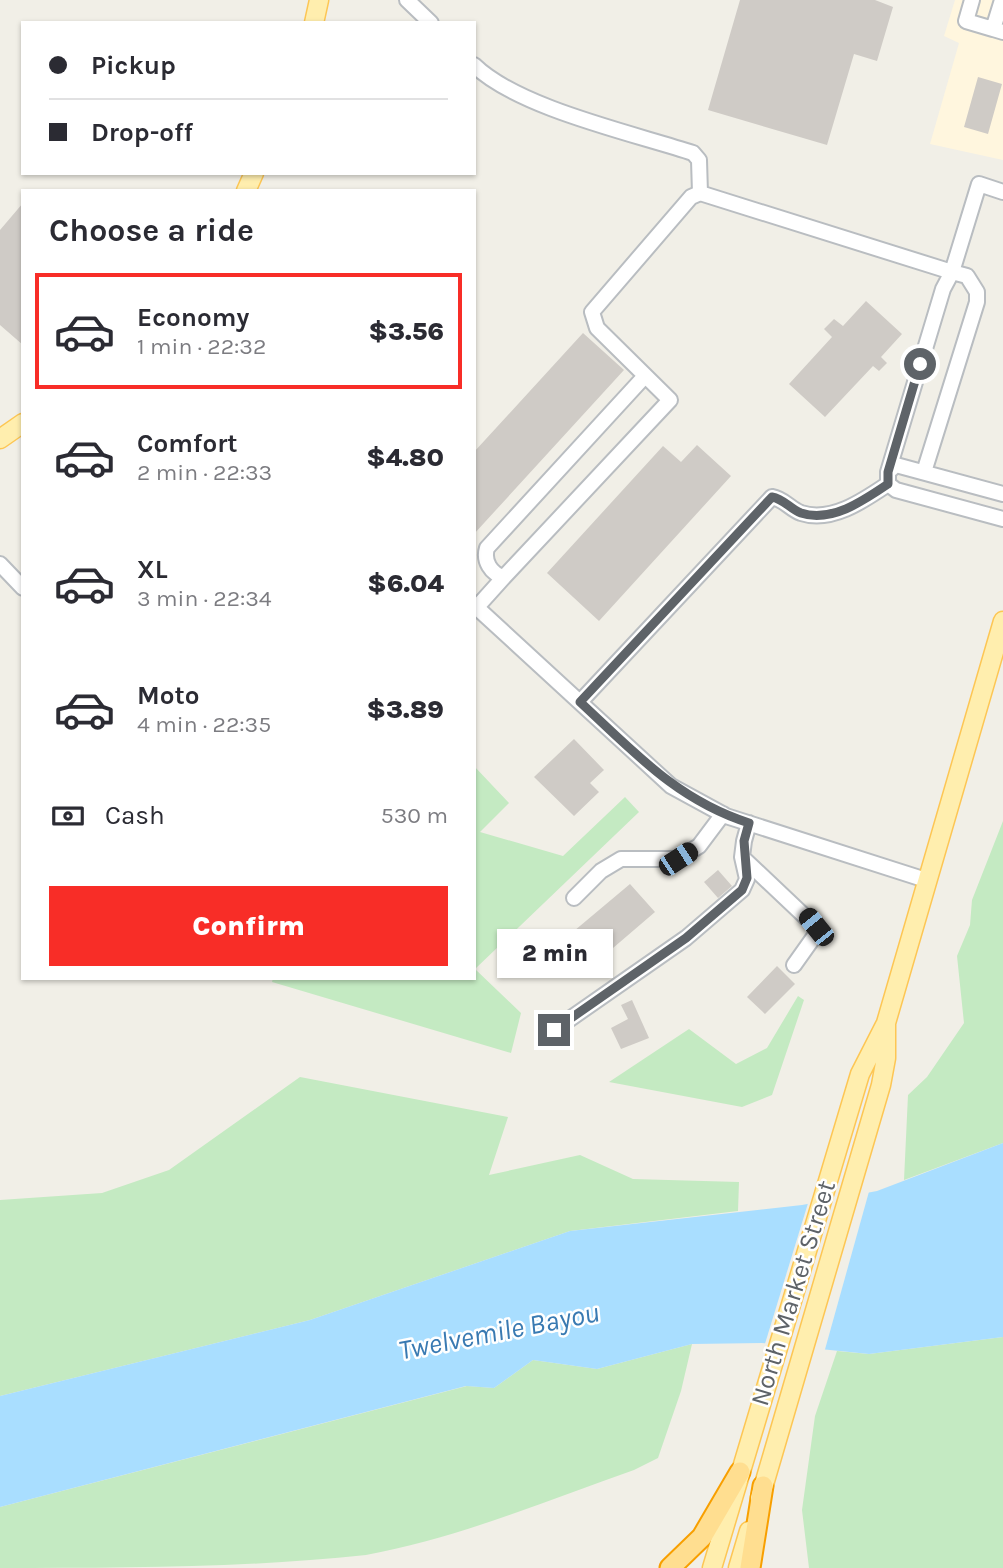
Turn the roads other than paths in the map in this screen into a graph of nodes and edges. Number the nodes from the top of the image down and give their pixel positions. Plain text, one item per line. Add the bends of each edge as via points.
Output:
1 (320, 0) edge
2 (407, 0) edge
3 (972, 0) edge
4 (1002, 0) edge
5 (315, 21) edge
6 (429, 21) edge
7 (998, 30) edge
8 (476, 67) edge
9 (1003, 192) edge
10 (700, 193) junction
11 (952, 272) junction
12 (645, 377) junction
13 (21, 424) edge
14 (0, 439) edge
15 (927, 473) junction
16 (888, 478) junction
17 (957, 482) junction
18 (1003, 494) edge
19 (926, 498) junction
20 (952, 505) junction
21 (1003, 519) edge
22 (0, 564) edge
23 (504, 578) junction
24 (21, 586) edge
25 (476, 605) edge
26 (476, 607) edge
27 (1003, 621) edge
28 (580, 702) junction
29 (723, 814) junction
30 (749, 823) junction
31 (743, 857) junction
32 (926, 880) junction
33 (574, 898) dead end
34 (794, 965) dead end
35 (886, 1024) junction
36 (554, 1030) dead end
37 (740, 1472) junction
38 (763, 1486) junction
39 (670, 1568) edge
40 (712, 1568) edge
41 (738, 1568) edge
42 (750, 1568) edge

1 - 5 main road
2 - 6 street
3 - 7 street via 966,21
4 - 7 street
8 - 10 street via 525,98 693,153 698,160
9 - 11 street via 979,184
10 - 11 street
10 - 12 street via 691,197 592,312 597,328
11 - 15 street via 967,276 977,292 977,302
11 - 16 street via 943,289
12 - 23 street via 488,548 489,566
12 - 23 street via 670,400
13 - 14 main road
15 - 16 street via 897,464
15 - 17 street
15 - 19 street via 923,485
16 - 19 street via 896,490
16 - 28 street via 862,502 818,518 772,497
17 - 18 street
17 - 20 street via 950,494
19 - 20 street
20 - 21 street
22 - 24 street
23 - 25 street
26 - 28 street
27 - 32 main road, North Market Street
28 - 29 street via 671,786
29 - 30 street
29 - 33 street via 699,846 678,859 621,859 601,871
30 - 31 street
30 - 32 street
31 - 34 street via 816,927 816,934
31 - 36 street via 747,878 742,890 686,938
32 - 35 main road, North Market Street
35 - 37 main road, North Market Street via 860,1074
35 - 38 main road, North Market Street via 881,1086
37 - 39 highway via 702,1537
37 - 40 main road, North Market Street
38 - 41 main road, North Market Street
38 - 42 highway

